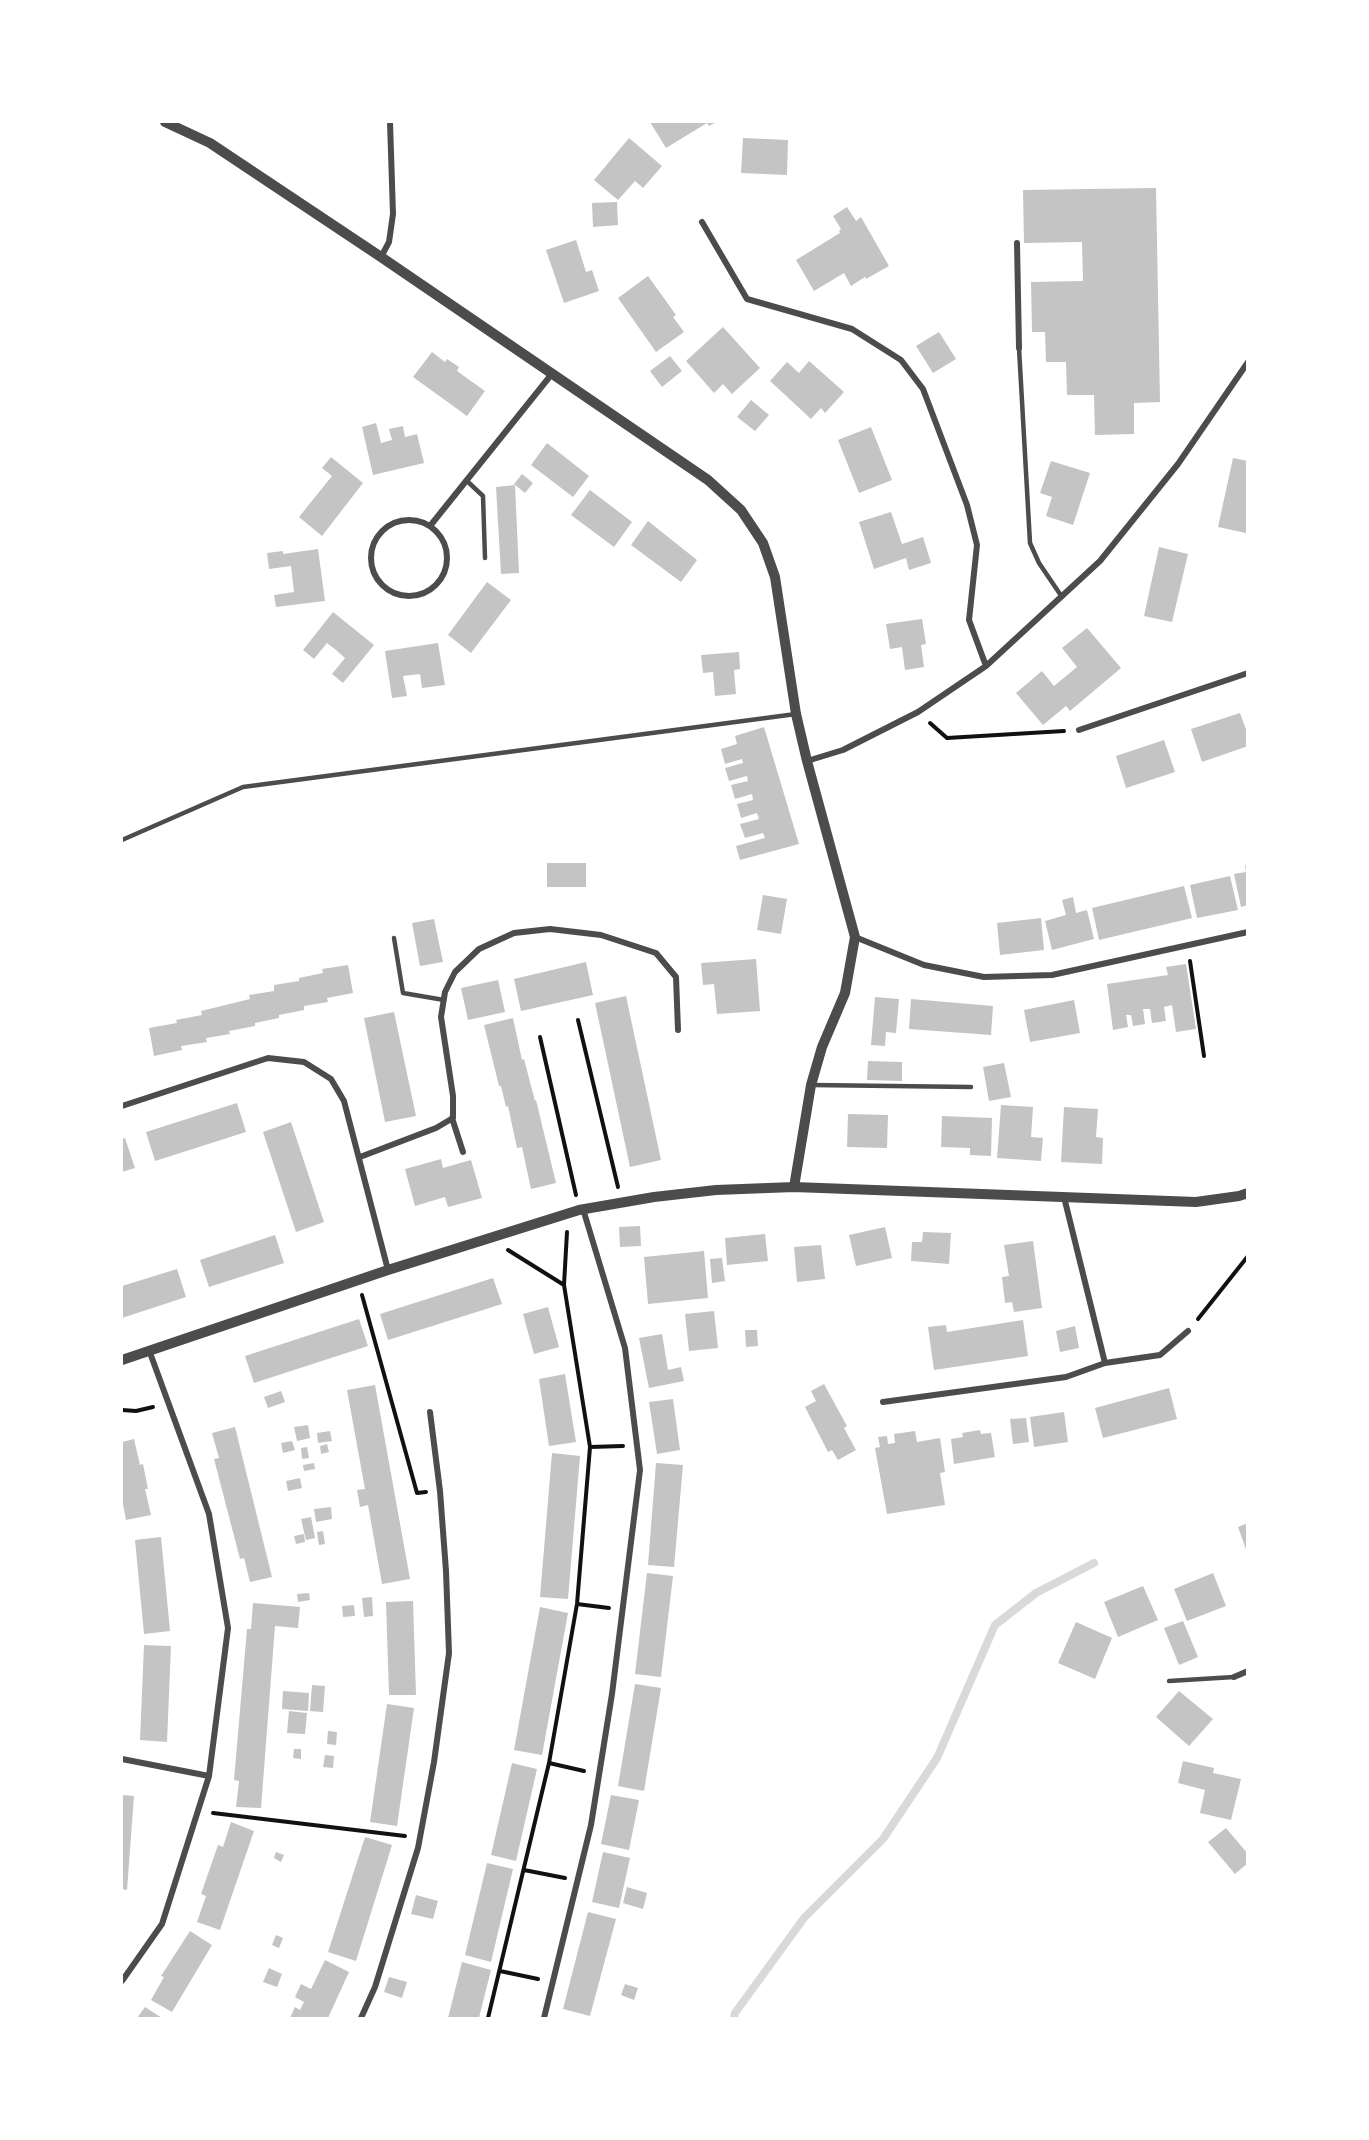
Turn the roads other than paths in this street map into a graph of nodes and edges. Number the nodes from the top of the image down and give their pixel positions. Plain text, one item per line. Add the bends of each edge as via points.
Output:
1 (165, 122) edge
2 (390, 122) edge
3 (702, 222) dead end
4 (1017, 243) dead end
5 (381, 257) junction
6 (1019, 348) joint
7 (1248, 362) edge
8 (551, 375) junction
9 (467, 481) junction
10 (430, 526) junction
11 (485, 558) dead end
12 (1062, 597) junction
13 (986, 666) junction
14 (1248, 673) edge
15 (796, 714) junction
16 (1079, 730) road end
17 (807, 761) junction
18 (122, 840) edge
19 (1248, 932) edge
20 (394, 938) dead end
21 (855, 938) junction
22 (444, 1000) junction
23 (678, 1030) dead end
24 (811, 1085) junction
25 (971, 1087) dead end
26 (122, 1106) edge
27 (452, 1118) junction
28 (462, 1152) dead end
29 (360, 1157) junction
30 (794, 1187) junction
31 (1248, 1193) edge
32 (1064, 1197) junction
33 (577, 1211) junction
34 (388, 1270) junction
35 (1188, 1331) road end
36 (149, 1350) junction
37 (122, 1360) edge
38 (1105, 1363) junction
39 (883, 1402) dead end
40 (430, 1412) dead end
41 (1248, 1671) edge
42 (1234, 1677) joint
43 (1169, 1681) dead end
44 (122, 1759) edge
45 (209, 1776) junction
46 (122, 1981) edge
47 (361, 2019) edge
48 (544, 2019) edge

1 - 5 street via 210,143
2 - 5 street via 393,214 389,243
3 - 13 street via 747,299 852,329 901,360 923,389 964,495 977,545 969,620
4 - 6 street
5 - 8 street
6 - 12 lane via 1030,543 1038,563
7 - 12 street via 1178,464 1100,561
8 - 9 street
8 - 15 street via 708,480 741,510 763,543 775,577
9 - 10 street
9 - 11 lane via 483,496
10 - 10 street via 442,541 447,559 439,582 418,596 405,597 382,587 371,564 375,540 394,523 419,521
12 - 13 street
13 - 17 street via 918,712 843,750
14 - 16 street
15 - 17 street
15 - 18 lane via 243,787
17 - 21 street
19 - 21 street via 1052,975 984,976 924,965
20 - 22 lane via 403,993
21 - 24 street via 845,993
22 - 23 street via 455,972 479,949 514,933 550,929 601,934 656,953 676,977
22 - 27 street via 441,1017 453,1096
24 - 25 lane
24 - 30 street
26 - 29 street via 268,1058 304,1062 331,1079 344,1101
27 - 28 street
27 - 29 street
29 - 34 street
30 - 32 street
30 - 33 street via 682,1193
31 - 32 street via 1196,1202
32 - 38 street
33 - 34 street
33 - 48 street via 625,1348 640,1470 591,1825
34 - 36 street
35 - 38 street via 1160,1355
36 - 37 street
36 - 45 street via 209,1514 228,1628
38 - 39 street via 1066,1377
40 - 47 street via 440,1491 449,1653 421,1838 375,1987
41 - 42 street
42 - 43 lane
44 - 45 street
45 - 46 street via 162,1924

